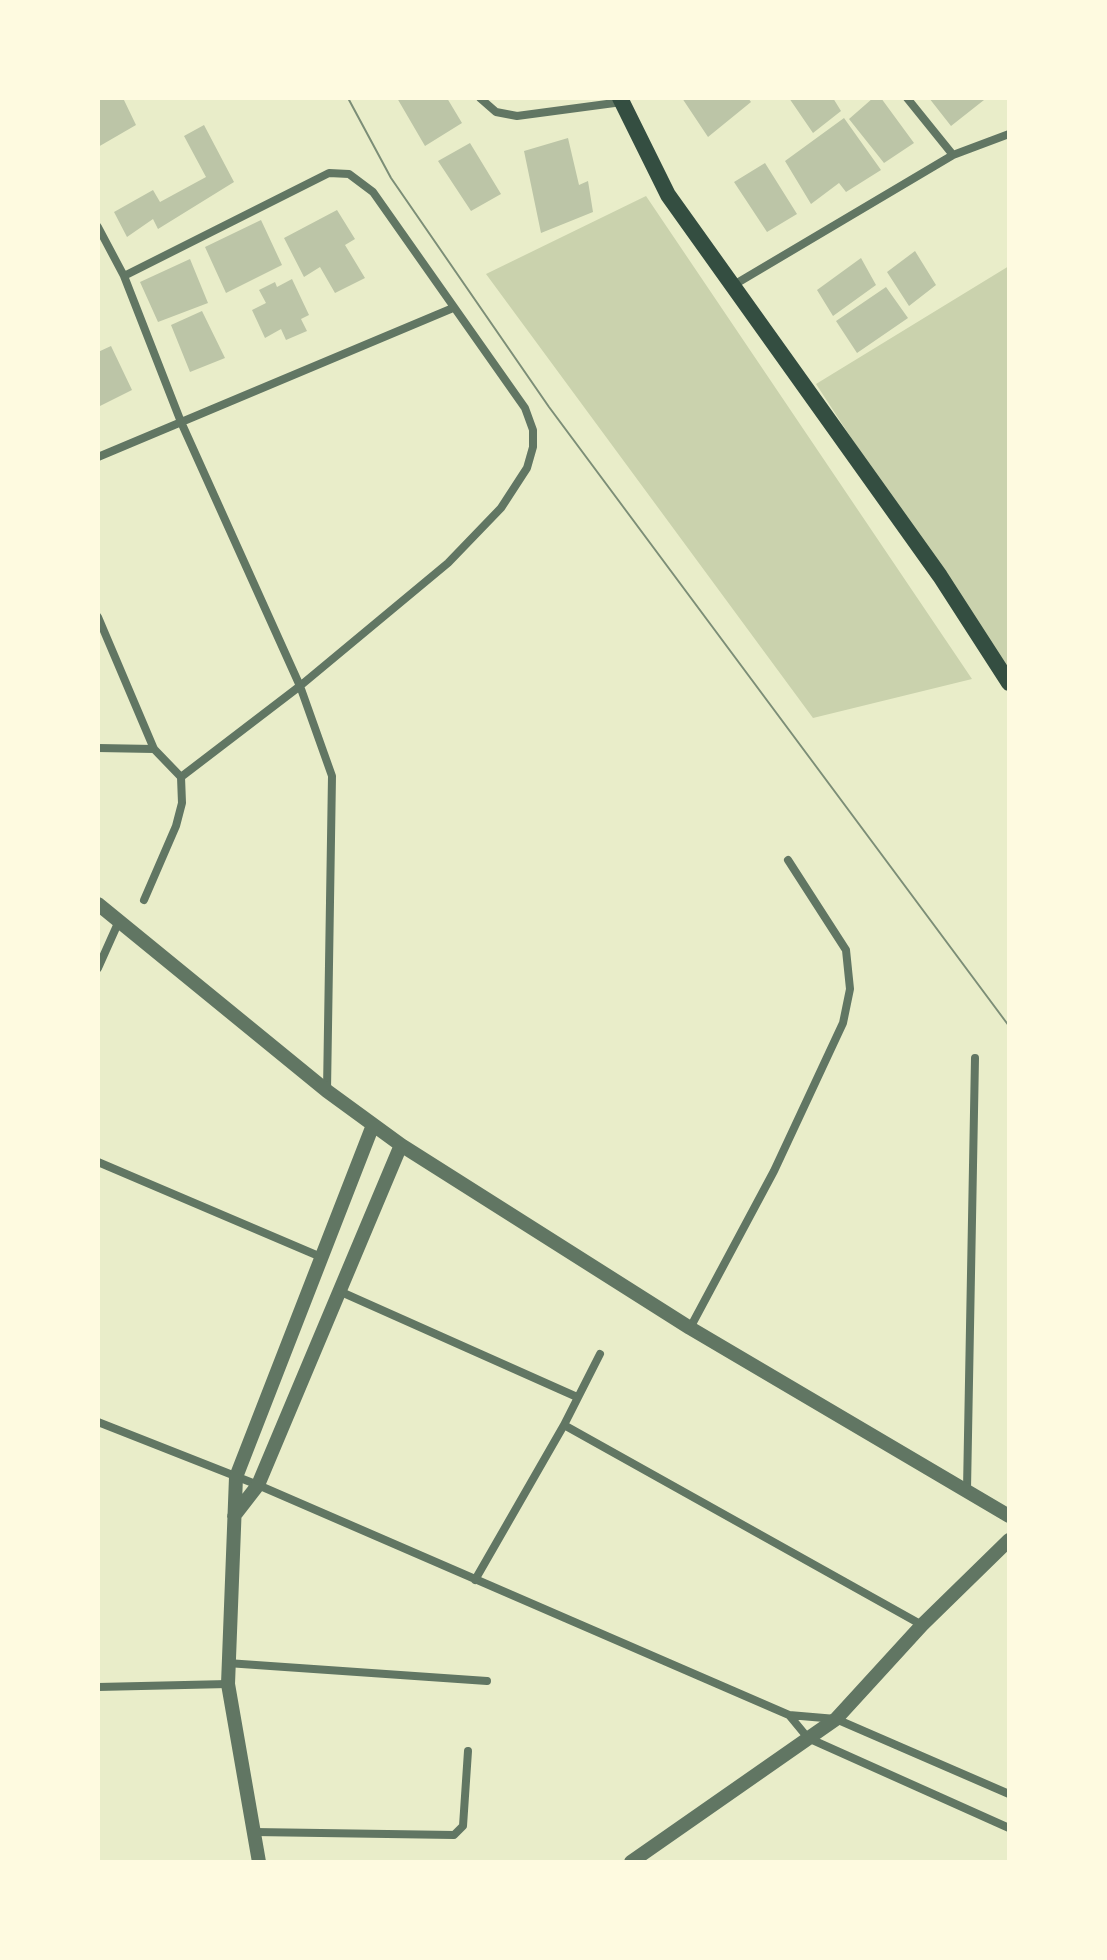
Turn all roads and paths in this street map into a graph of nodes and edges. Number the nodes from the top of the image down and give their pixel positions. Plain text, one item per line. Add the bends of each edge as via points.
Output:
1 (480, 98) edge
2 (907, 98) edge
3 (621, 100) edge
4 (1009, 134) edge
5 (953, 155) junction
6 (98, 227) edge
7 (124, 276) junction
8 (732, 286) junction
9 (453, 308) junction
10 (181, 422) junction
11 (98, 457) edge
12 (98, 617) edge
13 (1009, 683) edge
14 (300, 686) junction
15 (98, 748) edge
16 (154, 749) junction
17 (181, 777) junction
18 (788, 860) dead end
19 (144, 900) dead end
20 (98, 904) edge
21 (119, 921) junction
22 (98, 968) edge
23 (975, 1058) dead end
24 (327, 1091) junction
25 (373, 1125) junction
26 (401, 1145) junction
27 (98, 1162) edge
28 (321, 1257) junction
29 (339, 1291) junction
30 (690, 1328) junction
31 (600, 1354) dead end
32 (577, 1397) junction
33 (98, 1422) edge
34 (564, 1425) junction
35 (236, 1477) junction
36 (258, 1485) junction
37 (967, 1489) junction
38 (234, 1516) junction
39 (1009, 1516) edge
40 (1009, 1540) edge
41 (475, 1580) junction
42 (922, 1625) junction
43 (227, 1663) junction
44 (487, 1681) dead end
45 (228, 1684) junction
46 (98, 1687) edge
47 (789, 1715) junction
48 (836, 1719) junction
49 (808, 1738) junction
50 (468, 1751) dead end
51 (1009, 1794) edge
52 (1009, 1828) edge
53 (254, 1832) junction
54 (259, 1862) edge
55 (631, 1862) edge
56 (640, 1862) edge

1 - 3 street via 496,112 517,116
2 - 5 street
3 - 8 main road via 668,195
4 - 5 street
5 - 8 street
6 - 7 street
7 - 9 street via 329,173 341,172 373,192
7 - 10 street
8 - 13 main road via 940,576
9 - 10 street
9 - 14 street via 525,408 533,430 527,468 501,508 448,563
10 - 11 street
10 - 14 street
12 - 16 street
14 - 17 street
14 - 24 street via 332,776
15 - 16 street
16 - 17 street
17 - 19 street via 176,826
18 - 30 street via 846,950 850,989 843,1023 774,1171
20 - 21 street
21 - 22 street
21 - 24 street
23 - 37 street
24 - 25 street
25 - 26 street
25 - 28 street
26 - 29 street
26 - 30 street
27 - 28 street
28 - 35 street
29 - 32 street
29 - 36 street
30 - 37 street
31 - 32 street
32 - 34 street
33 - 35 street
34 - 41 street
34 - 42 street
35 - 36 street
35 - 38 street
36 - 38 street
36 - 41 street
37 - 39 street
38 - 43 street
40 - 42 street
41 - 47 street
42 - 48 street
43 - 44 street
43 - 45 street
45 - 46 street
45 - 53 street
47 - 48 street
47 - 49 street
48 - 49 street
48 - 51 street
49 - 52 street
49 - 55 street
50 - 53 street via 463,1826 454,1835
53 - 54 street
55 - 56 street

